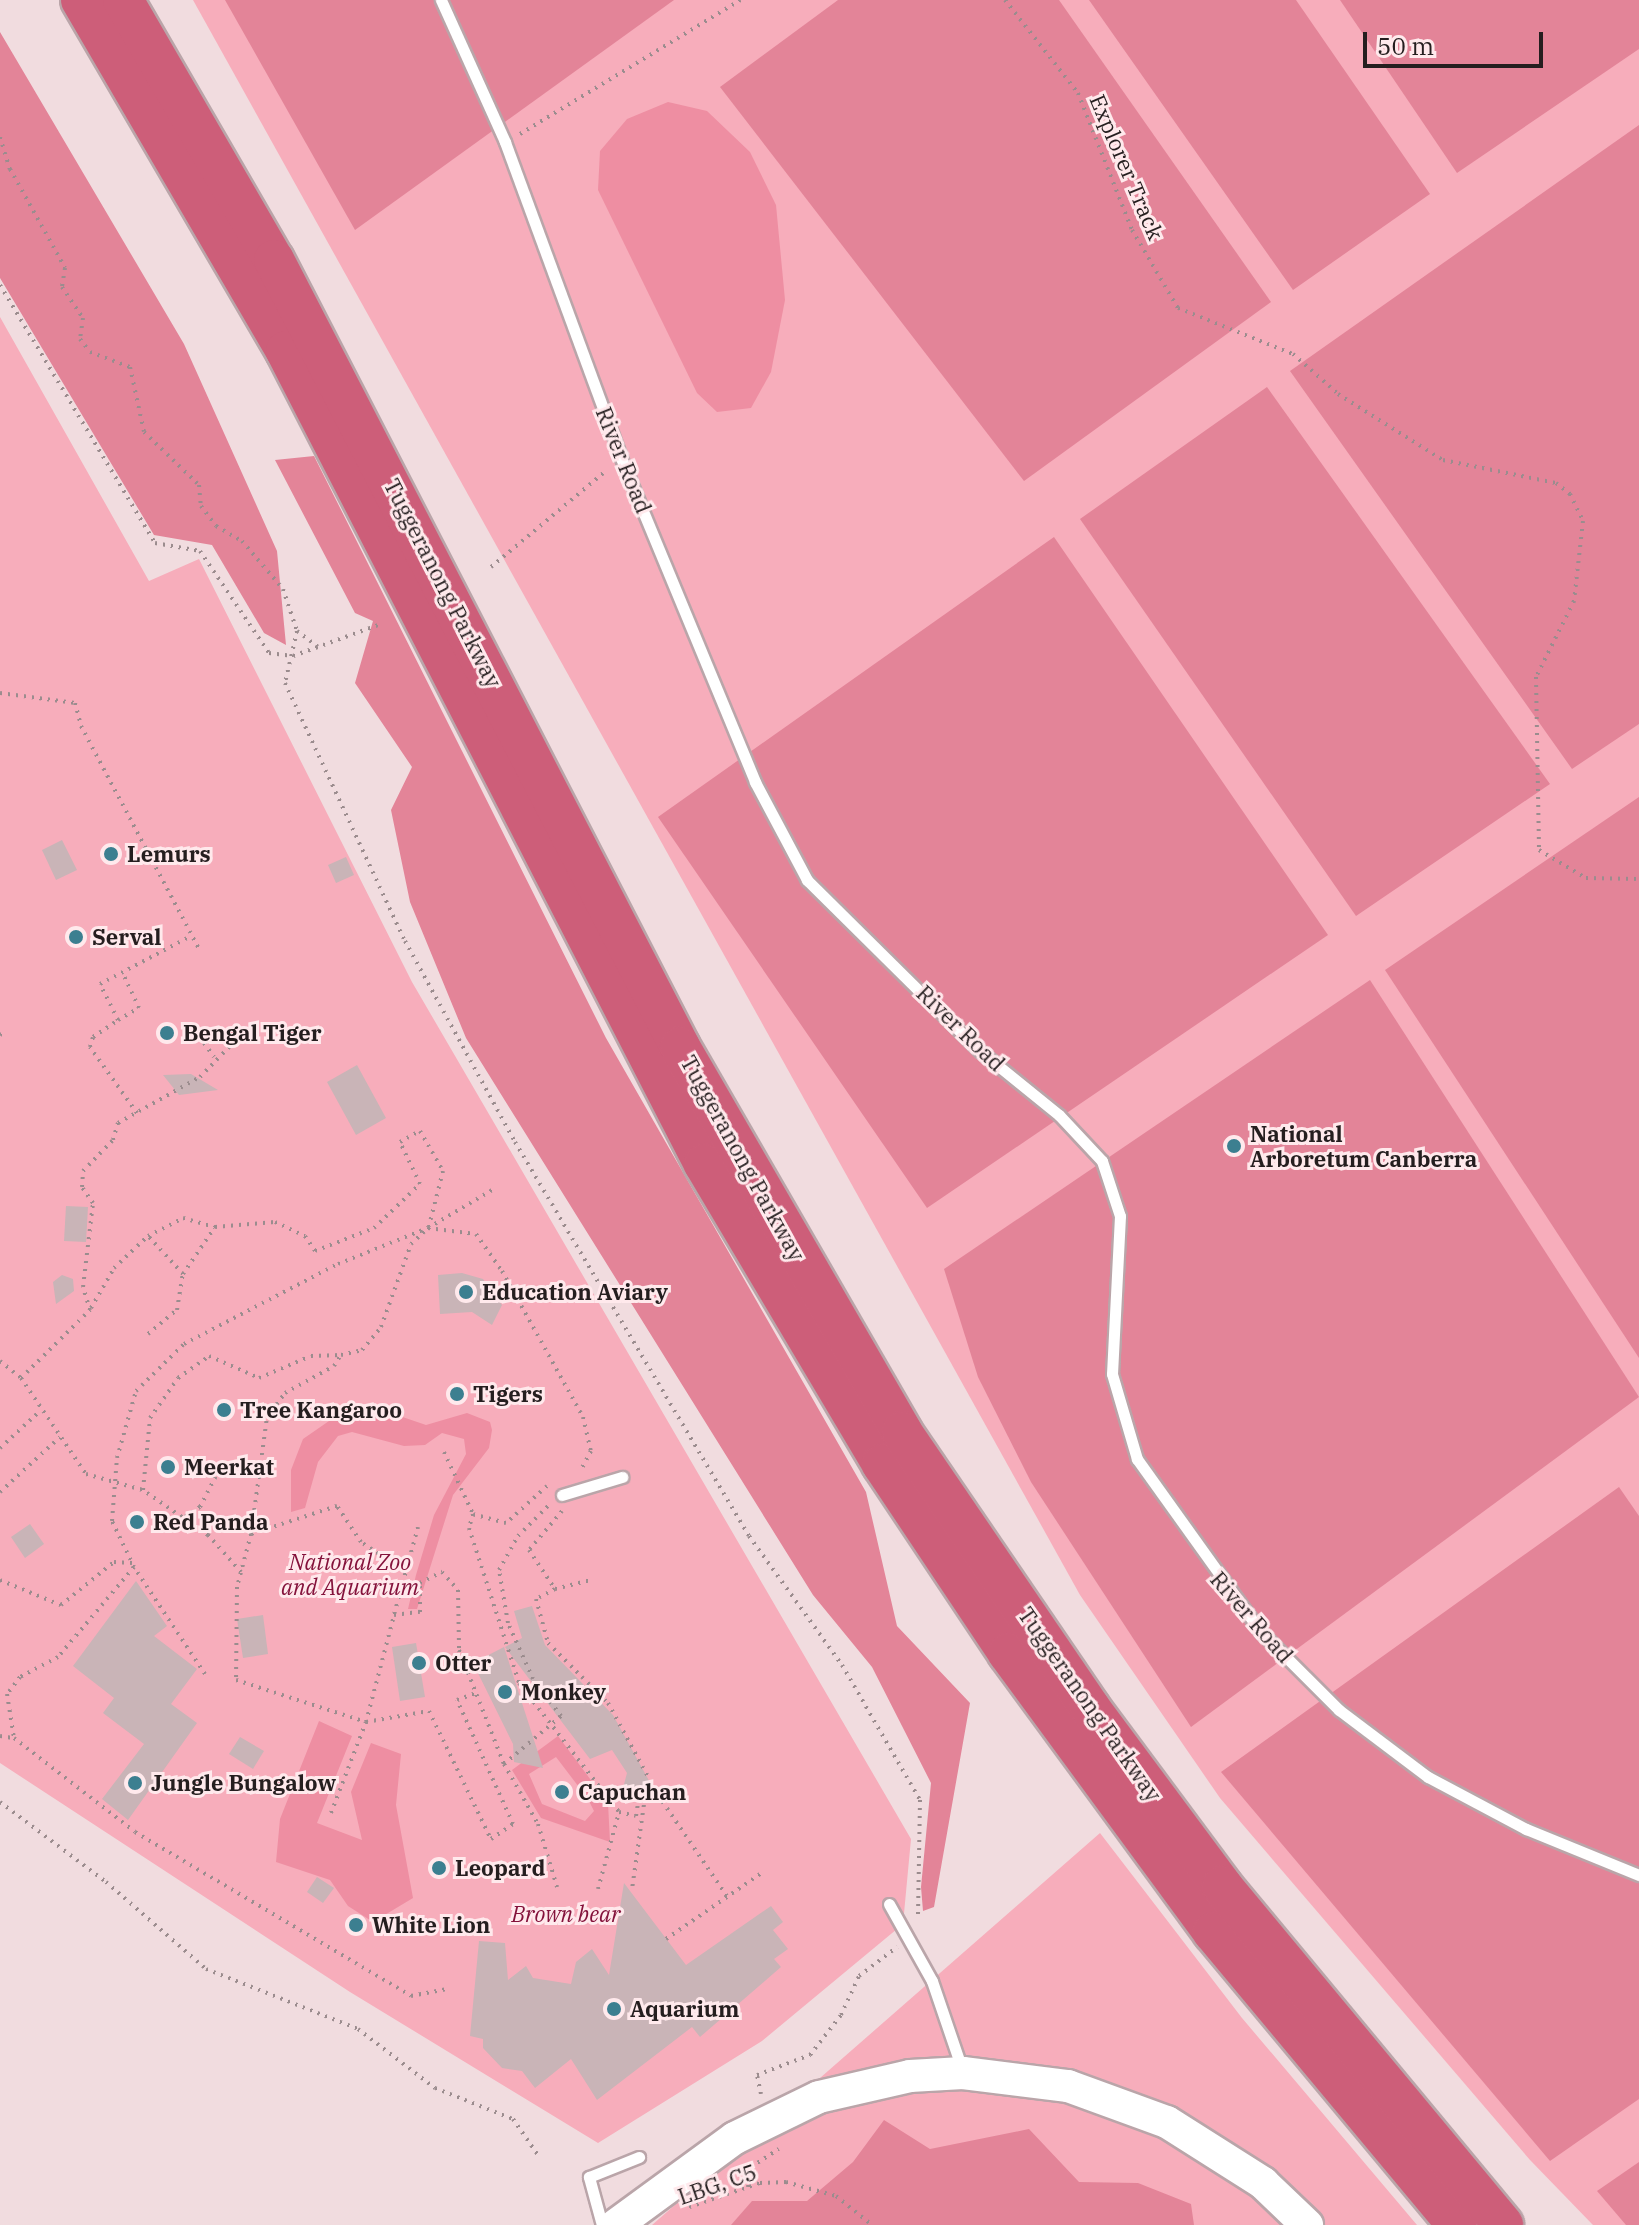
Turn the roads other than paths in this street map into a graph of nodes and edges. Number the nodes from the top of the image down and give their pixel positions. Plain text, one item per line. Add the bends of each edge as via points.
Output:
1 (81, 0) edge
2 (123, 0) edge
3 (441, 0) edge
4 (622, 1477) dead end
5 (562, 1495) road end
6 (1639, 1875) edge
7 (889, 1904) dead end
8 (963, 2073) junction
9 (639, 2157) dead end
10 (602, 2225) edge
11 (616, 2225) edge
12 (1307, 2225) edge
13 (1457, 2225) edge
14 (1503, 2225) edge

1 - 13 highway, Tuggeranong Parkway via 286,351 704,1164 882,1464 1008,1653 1213,1932
2 - 14 highway, Tuggeranong Parkway via 274,260 680,1047 902,1432 1090,1708 1222,1886
3 - 6 lane, River Road via 505,142 621,458 755,782 807,880 980,1051 1049,1106 1102,1161 1120,1216 1109,1330 1122,1421 1137,1459 1196,1549 1261,1632 1339,1710 1428,1777 1526,1829
4 - 5 lane
7 - 8 lane via 913,1946
8 - 11 street via 867,2084 773,2117
8 - 12 street via 1068,2086 1167,2122 1263,2183
9 - 10 lane via 589,2177

